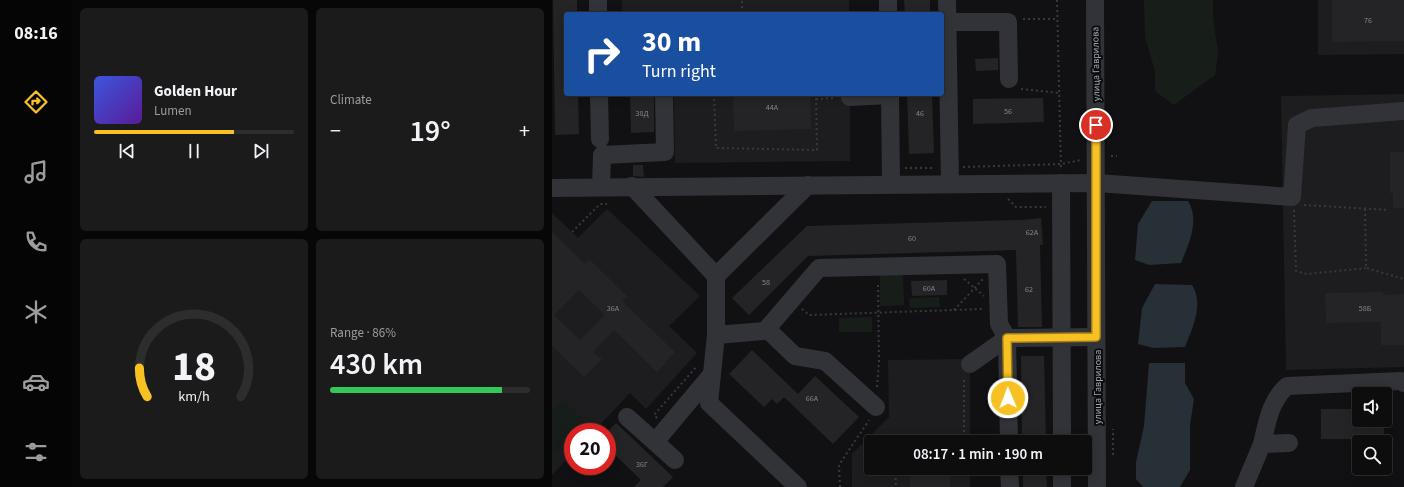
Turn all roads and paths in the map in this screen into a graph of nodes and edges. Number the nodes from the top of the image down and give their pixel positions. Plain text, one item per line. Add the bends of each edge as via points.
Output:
1 (598, 0) edge
2 (742, 0) edge
3 (888, 0) edge
4 (947, 0) edge
5 (1057, 0) edge
6 (1095, 0) edge
7 (598, 12) edge
8 (742, 12) edge
9 (888, 12) edge
10 (1058, 18) junction
11 (947, 22) junction
12 (1008, 22) junction
13 (1009, 79) joint
14 (1059, 92) junction
15 (599, 96) edge
16 (664, 96) edge
17 (714, 96) edge
18 (870, 96) edge
19 (890, 96) edge
20 (850, 97) joint
21 (816, 99) joint
22 (1404, 111) edge
23 (600, 139) dead end
24 (1097, 182) junction
25 (991, 183) junction
26 (1061, 183) junction
27 (891, 184) junction
28 (950, 184) junction
29 (808, 185) junction
30 (632, 186) junction
31 (601, 187) junction
32 (552, 188) edge
33 (1292, 197) junction
34 (608, 204) dead end
35 (1061, 208) junction
36 (1365, 208) dead end
37 (572, 232) dead end
38 (997, 264) junction
39 (947, 265) junction
40 (1366, 268) junction
41 (716, 276) junction
42 (1404, 278) edge
43 (975, 288) junction
44 (791, 301) junction
45 (998, 308) junction
46 (954, 310) junction
47 (767, 329) junction
48 (716, 335) junction
49 (1096, 337) junction
50 (1007, 338) junction
51 (1062, 338) junction
52 (970, 364) joint
53 (705, 369) junction
54 (1404, 383) edge
55 (876, 407) dead end
56 (654, 415) dead end
57 (627, 418) dead end
58 (964, 435) edge
59 (1009, 435) edge
60 (1062, 435) edge
61 (655, 442) junction
62 (1289, 443) dead end
63 (1262, 444) junction
64 (675, 460) dead end
65 (896, 475) edge
66 (1009, 475) edge
67 (1062, 475) edge
68 (798, 487) edge
69 (896, 487) edge
70 (1010, 487) edge
71 (1062, 487) edge
72 (1097, 487) edge
73 (1244, 487) edge

1 - 7 street
2 - 8 path
3 - 9 street
4 - 11 street
5 - 10 path
6 - 24 street, улица Гаврилова
10 - 12 path via 1009,19
10 - 14 path
11 - 12 street
11 - 28 street
12 - 13 street
13 - 14 path via 1010,88
14 - 26 path
15 - 23 street
16 - 31 street via 665,152 602,155
17 - 21 path via 716,148 817,150
18 - 20 street
19 - 27 street
20 - 21 path
22 - 33 street via 1312,118 1297,125
24 - 26 street
24 - 33 street
24 - 49 street, улица Гаврилова
25 - 26 street
25 - 28 street
25 - 35 path via 1016,207
26 - 35 street
27 - 28 street
27 - 29 street
29 - 30 street
29 - 41 street
30 - 31 street
30 - 41 street
31 - 32 street
33 - 40 path via 1296,271 1306,274
34 - 37 path via 600,204
35 - 51 street
36 - 40 path
38 - 39 street
38 - 43 path
38 - 45 street
39 - 43 path
39 - 44 street via 819,268
40 - 42 path
41 - 48 street
43 - 45 path
43 - 46 path
44 - 46 path via 809,315
44 - 47 street
45 - 46 path
45 - 50 street via 999,324
47 - 48 street
47 - 55 street via 795,356 825,361
48 - 53 street
49 - 51 street
49 - 72 street, улица Гаврилова
50 - 51 street
50 - 52 street
50 - 59 street
51 - 60 street
52 - 58 path via 964,368
53 - 56 path
53 - 61 street
53 - 68 street via 709,402
54 - 63 street via 1401,381 1287,386 1278,394 1268,415
57 - 61 street
61 - 64 street
62 - 63 street
63 - 73 street
65 - 69 path
66 - 70 street
67 - 71 street

